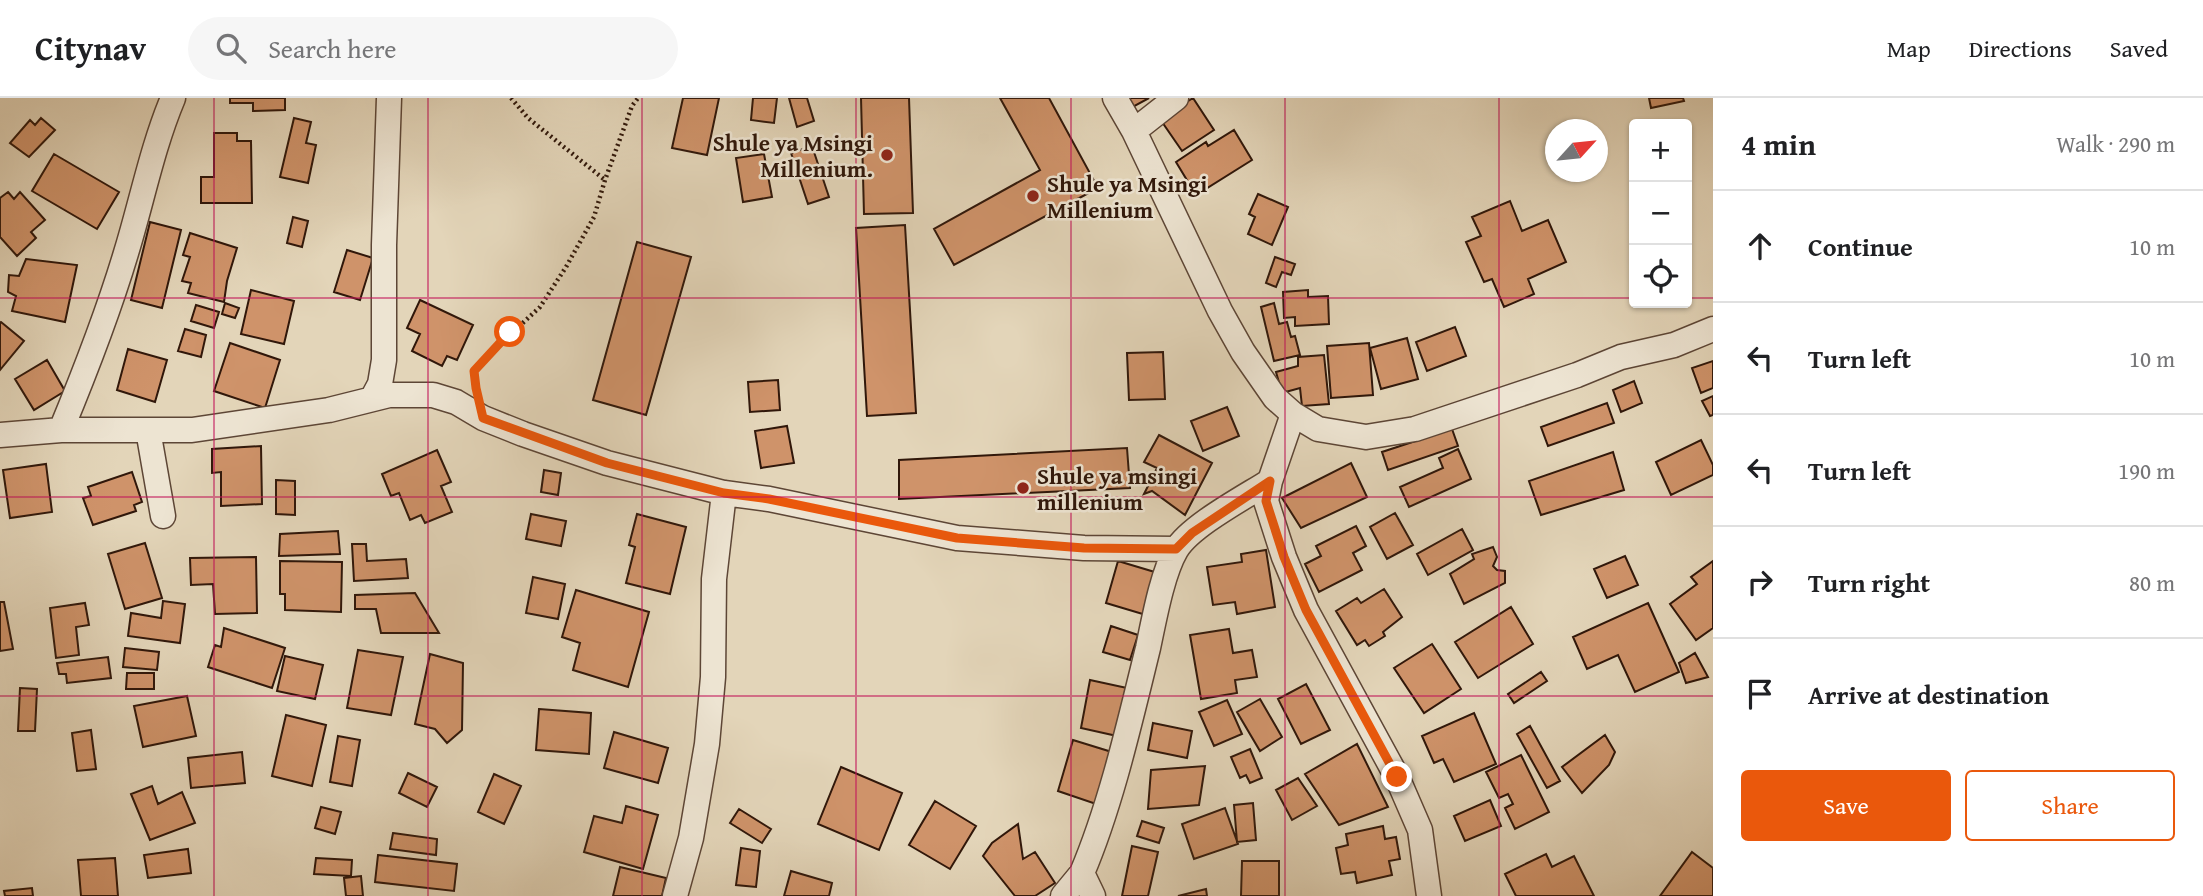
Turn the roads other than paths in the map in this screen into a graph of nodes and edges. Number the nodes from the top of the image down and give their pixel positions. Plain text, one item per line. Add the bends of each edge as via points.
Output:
1 (173, 98) edge
2 (389, 98) edge
3 (1115, 98) edge
4 (1176, 98) edge
5 (1134, 131) junction
6 (1713, 329) edge
7 (372, 399) junction
8 (1293, 414) junction
9 (61, 430) junction
10 (148, 430) junction
11 (0, 435) edge
12 (1270, 481) junction
13 (724, 493) junction
14 (163, 516) dead end
15 (1176, 549) junction
16 (1082, 873) junction
17 (676, 896) edge
18 (1063, 896) edge
19 (1093, 896) edge
20 (1429, 896) edge

1 - 9 street via 125,256
2 - 7 street via 384,360
3 - 5 street
4 - 5 street
5 - 8 street via 1243,352 1275,398
6 - 8 street via 1415,429 1366,437 1344,435 1318,429
7 - 10 street via 222,427
7 - 13 street via 433,396 456,402 483,418 607,463
8 - 12 street
9 - 10 street
9 - 11 street
10 - 14 street
12 - 15 street via 1192,533
12 - 20 street via 1266,501 1293,578 1420,830
13 - 15 street via 957,538 1084,548
13 - 17 street via 714,579 707,744
15 - 16 street via 1130,721
16 - 18 street
16 - 19 street

